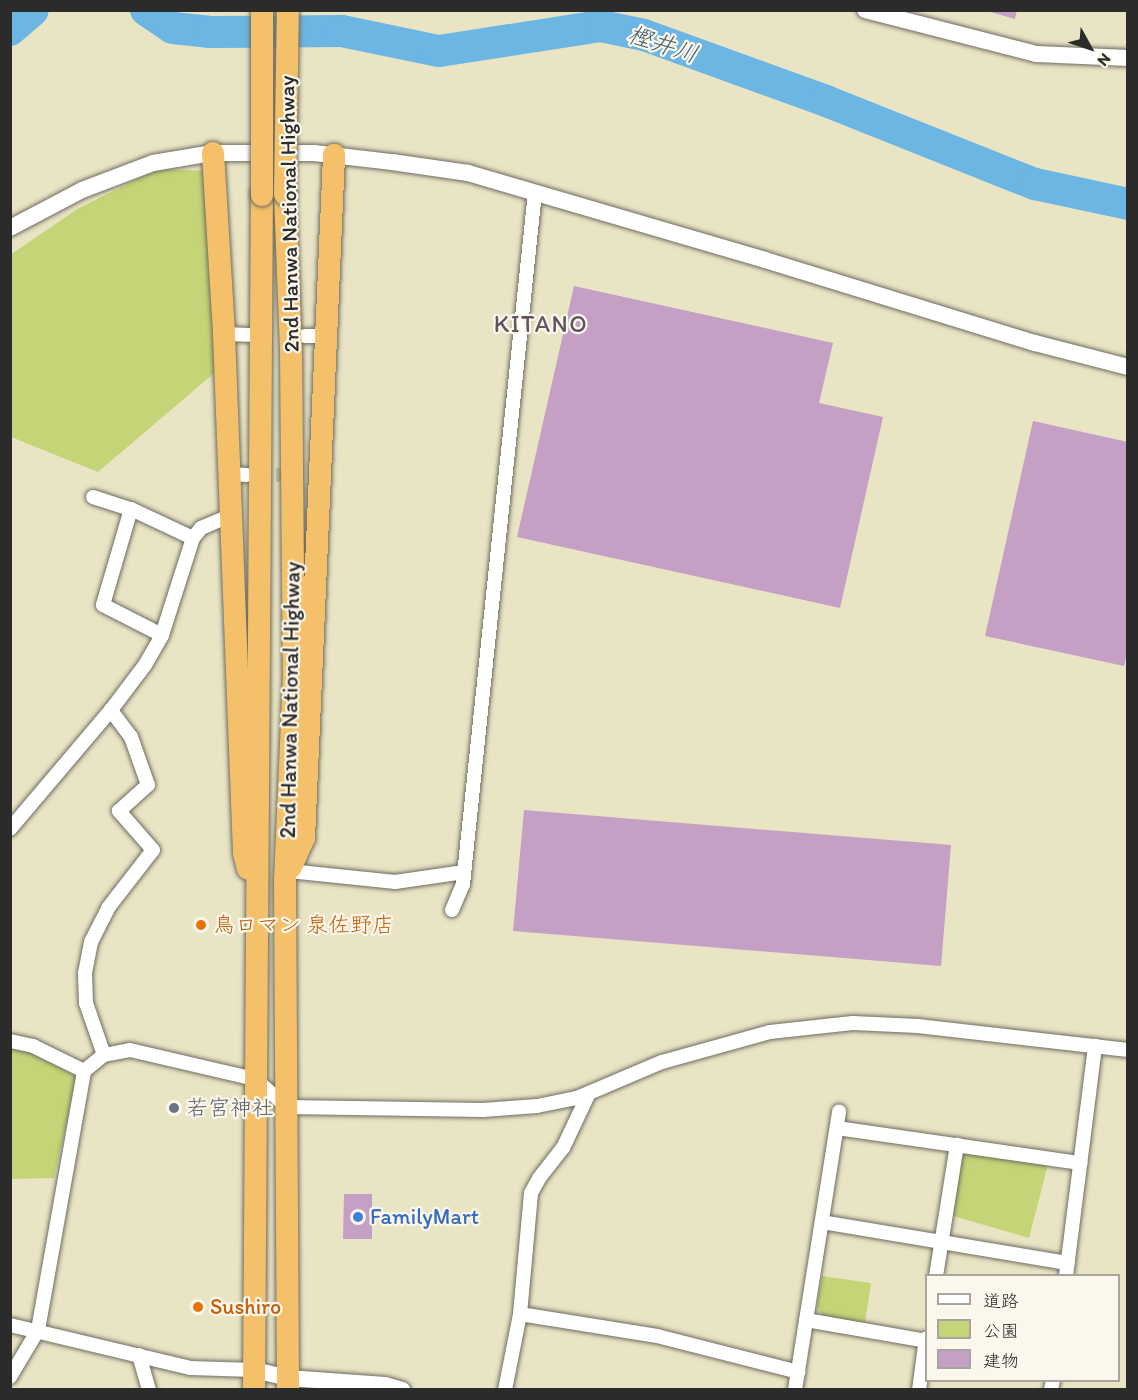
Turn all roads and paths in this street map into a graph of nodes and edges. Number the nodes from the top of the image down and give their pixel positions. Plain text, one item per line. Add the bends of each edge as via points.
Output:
1 (262, 10) edge
2 (288, 10) edge
3 (865, 10) edge
4 (1128, 58) edge
5 (213, 153) junction
6 (334, 155) junction
7 (535, 192) junction
8 (10, 228) edge
9 (224, 334) junction
10 (249, 334) dead end
11 (1128, 367) edge
12 (93, 496) dead end
13 (131, 509) junction
14 (231, 515) junction
15 (193, 538) junction
16 (162, 635) junction
17 (111, 711) junction
18 (10, 829) edge
19 (464, 872) junction
20 (287, 875) junction
21 (452, 910) dead end
22 (259, 911) junction
23 (10, 1041) edge
24 (1095, 1046) junction
25 (1128, 1050) edge
26 (104, 1055) junction
27 (84, 1071) junction
28 (255, 1079) junction
29 (589, 1093) junction
30 (287, 1107) junction
31 (839, 1111) dead end
32 (837, 1128) junction
33 (957, 1145) junction
34 (1080, 1163) junction
35 (822, 1222) junction
36 (941, 1242) junction
37 (1067, 1269) edge
38 (936, 1274) edge
39 (520, 1314) junction
40 (807, 1320) junction
41 (10, 1325) edge
42 (38, 1330) junction
43 (925, 1340) edge
44 (925, 1347) edge
45 (139, 1355) junction
46 (798, 1372) junction
47 (10, 1377) edge
48 (254, 1380) edge
49 (288, 1384) edge
50 (149, 1389) edge
51 (402, 1389) edge
52 (506, 1389) edge
53 (795, 1389) edge
54 (919, 1389) edge

1 - 22 highway, 2nd Hanwa National Highway, bridge
2 - 20 highway, 2nd Hanwa National Highway, bridge via 285,194 291,348 294,675
3 - 4 street via 1036,54
5 - 6 street
5 - 8 street via 153,163 63,199
5 - 9 highway
6 - 7 street via 468,173
6 - 20 highway via 316,336 304,838
7 - 11 street via 1035,343
7 - 19 street
9 - 10 street
9 - 14 highway via 239,474
12 - 13 street
13 - 15 street
13 - 16 street via 103,605
14 - 15 street via 201,528
14 - 22 highway via 244,853
15 - 16 street
16 - 17 street
17 - 18 street
17 - 26 street via 131,737 148,785 119,811 153,850 108,908 91,942 85,973 86,1003
19 - 20 street via 395,882
19 - 21 street
20 - 30 highway, 2nd Hanwa National Highway
22 - 28 highway, 2nd Hanwa National Highway
23 - 27 street via 33,1046
24 - 25 street
24 - 29 street via 918,1026 853,1023 770,1032 662,1062
24 - 34 street
26 - 27 street
26 - 28 street via 130,1050
27 - 42 street
28 - 30 street
28 - 48 highway, 2nd Hanwa National Highway
29 - 30 street via 537,1106 483,1110
29 - 39 street via 563,1148 531,1193
30 - 49 highway, 2nd Hanwa National Highway
31 - 32 street
32 - 33 street
32 - 35 street
33 - 34 street
33 - 36 street
34 - 37 street
35 - 36 street
35 - 40 street
36 - 37 street
36 - 38 street
39 - 46 street via 657,1336
39 - 52 street
40 - 43 street
40 - 46 street
41 - 42 street
42 - 45 street
42 - 47 street
44 - 54 street
45 - 48 street
45 - 50 street
46 - 53 street
48 - 49 street
49 - 51 street via 385,1385

